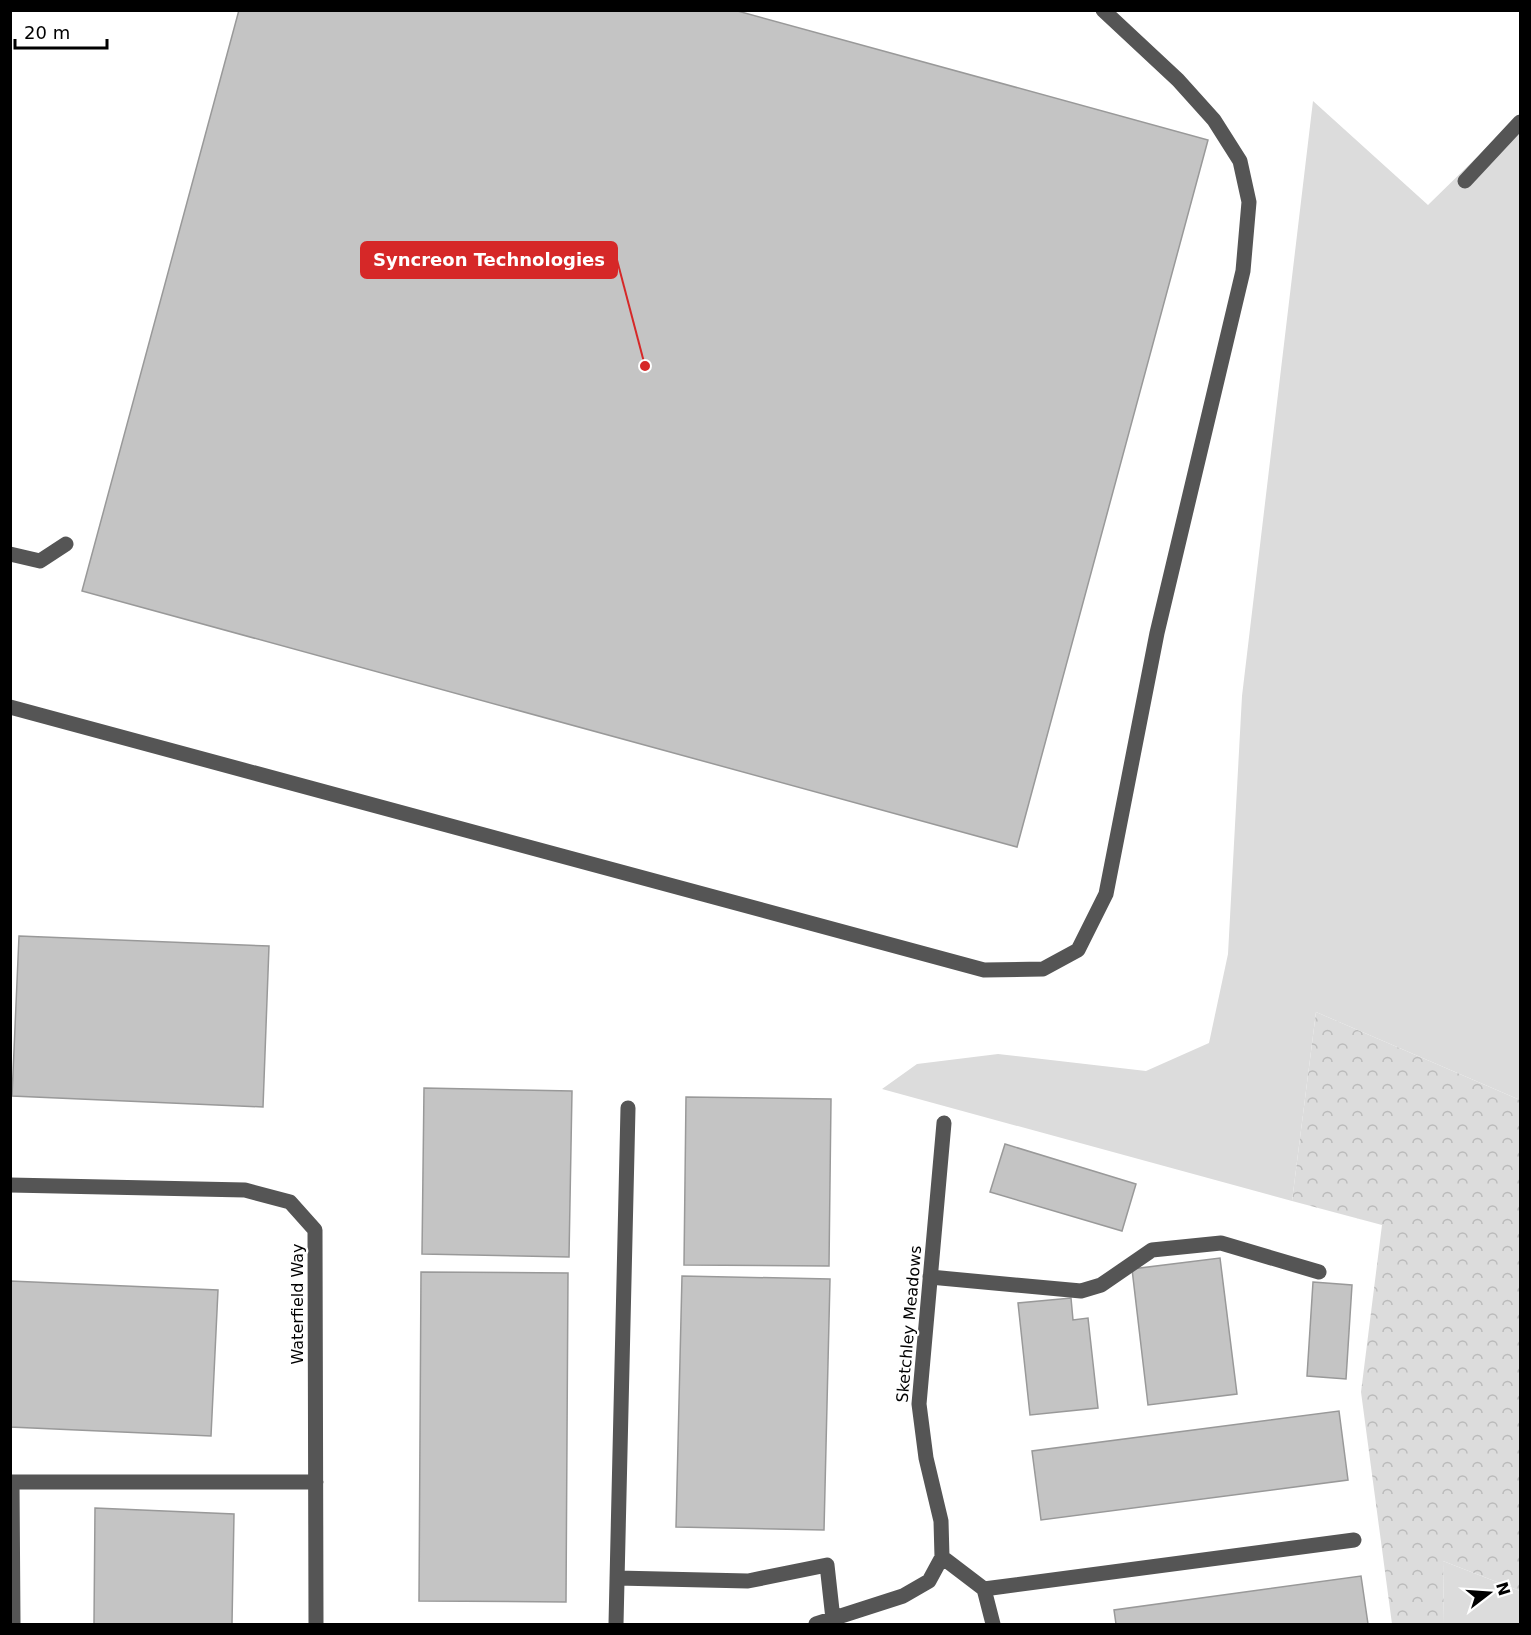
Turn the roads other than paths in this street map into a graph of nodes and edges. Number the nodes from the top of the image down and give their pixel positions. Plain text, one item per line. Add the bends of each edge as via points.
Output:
1 (1102, 10) edge
2 (1521, 122) edge
3 (1465, 181) dead end
4 (66, 544) dead end
5 (10, 554) edge
6 (10, 708) edge
7 (628, 1108) dead end
8 (944, 1123) dead end
9 (10, 1185) edge
10 (1319, 1272) dead end
11 (930, 1277) junction
12 (11, 1482) edge
13 (316, 1482) junction
14 (1354, 1539) dead end
15 (942, 1557) junction
16 (617, 1578) junction
17 (984, 1589) junction
18 (833, 1619) junction
19 (13, 1624) edge
20 (316, 1624) edge
21 (616, 1624) edge
22 (816, 1624) edge
23 (993, 1624) edge

1 - 6 street via 1178,80 1214,120 1240,161 1249,202 1243,271 1157,633 1106,894 1078,950 1043,969 984,970
2 - 3 street
4 - 5 street via 40,561
7 - 16 street
8 - 11 street, Sketchley Meadows
9 - 13 street, Waterfield Way via 245,1190 291,1202 315,1230
10 - 11 street via 1221,1243 1152,1250 1101,1285 1081,1291
11 - 15 street, Sketchley Meadows via 919,1404 926,1458 941,1521
12 - 13 street
12 - 19 street
13 - 20 street, Waterfield Way
14 - 17 street
15 - 17 street
15 - 18 street via 928,1581 903,1596
16 - 18 street via 748,1581 827,1565
16 - 21 street
17 - 23 street
18 - 22 street

